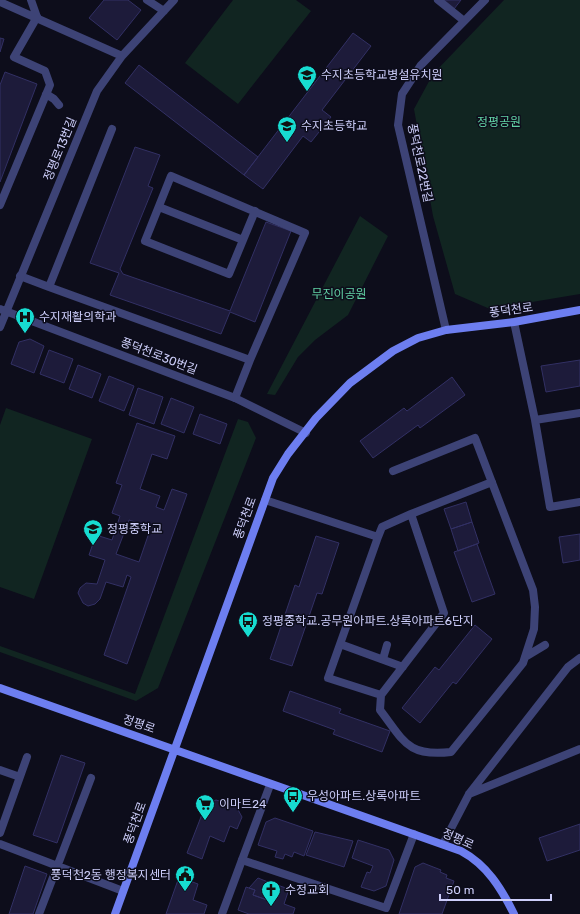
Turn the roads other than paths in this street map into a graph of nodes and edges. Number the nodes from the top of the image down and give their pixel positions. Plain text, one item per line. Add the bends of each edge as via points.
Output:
1 (31, 0) edge
2 (147, 0) edge
3 (174, 0) edge
4 (438, 0) edge
5 (485, 0) edge
6 (0, 2) edge
7 (164, 11) junction
8 (37, 17) junction
9 (463, 20) junction
10 (122, 56) junction
11 (46, 94) junction
12 (59, 105) dead end
13 (112, 130) dead end
14 (0, 205) edge
15 (159, 207) junction
16 (255, 211) junction
17 (243, 240) junction
18 (20, 276) junction
19 (49, 287) junction
20 (3, 310) edge
21 (580, 310) edge
22 (514, 322) junction
23 (0, 327) edge
24 (446, 330) junction
25 (250, 360) junction
26 (234, 398) junction
27 (580, 413) edge
28 (535, 420) junction
29 (306, 433) junction
30 (393, 471) dead end
31 (492, 482) junction
32 (265, 500) junction
33 (580, 502) edge
34 (411, 514) junction
35 (378, 537) junction
36 (340, 644) junction
37 (545, 645) dead end
38 (387, 646) dead end
39 (525, 657) junction
40 (580, 658) edge
41 (383, 659) junction
42 (403, 667) junction
43 (0, 688) edge
44 (381, 695) junction
45 (174, 749) junction
46 (580, 749) edge
47 (27, 757) dead end
48 (0, 770) edge
49 (20, 777) junction
50 (91, 778) dead end
51 (270, 784) junction
52 (469, 794) junction
53 (0, 833) edge
54 (414, 834) junction
55 (0, 844) edge
56 (443, 844) junction
57 (242, 860) junction
58 (57, 866) junction
59 (123, 891) junction
60 (39, 914) edge
61 (115, 914) edge
62 (222, 914) edge
63 (514, 914) edge

1 - 8 street
2 - 7 street
3 - 7 street, 정평로13번길
4 - 9 street
5 - 9 street, 풍덕천로22번길
6 - 8 street
7 - 10 street, 정평로13번길
8 - 10 street
8 - 11 street via 14,57 45,71 50,86
9 - 24 street, 풍덕천로22번길 via 420,65 402,94 398,125
10 - 18 street, 정평로13번길 via 96,91
11 - 12 street via 54,98
11 - 14 street
13 - 19 street
15 - 16 street via 172,176
15 - 17 street
15 - 17 street via 145,241 229,274
16 - 17 street
16 - 25 street via 305,233
18 - 19 street
18 - 20 street, 정평로13번길
19 - 25 street
20 - 23 street, 정평로13번길
20 - 26 street, 풍덕천로30번길
21 - 22 main road, 풍덕천로
22 - 24 main road, 풍덕천로
22 - 28 street
24 - 29 main road, 풍덕천로 via 418,338 393,351 350,383 316,418
25 - 26 street
26 - 29 street, 풍덕천로30번길
27 - 28 street
28 - 33 street via 550,507
29 - 32 main road, 풍덕천로 via 288,454 273,478
30 - 31 street via 475,438
31 - 34 street
31 - 39 street via 533,590 534,629
32 - 35 street
32 - 45 main road, 풍덕천로
34 - 35 street via 382,528
34 - 42 street via 444,613
35 - 36 street
36 - 41 street
36 - 44 street via 328,678
37 - 39 street
38 - 41 street
39 - 44 street via 523,663 451,752 425,753 413,749 380,710
40 - 52 street via 568,667
41 - 42 street
42 - 44 street
43 - 45 main road, 정평로
45 - 51 main road, 정평로
45 - 59 main road, 풍덕천로
46 - 52 street
47 - 49 street
48 - 49 street
49 - 53 street
50 - 58 street
51 - 54 main road, 정평로
51 - 57 street
52 - 56 street
54 - 56 main road, 정평로
54 - 57 street via 386,908
55 - 58 street
56 - 63 main road, 정평로 via 470,856 489,873
57 - 62 street
58 - 59 street
58 - 60 street
59 - 61 main road, 풍덕천로

